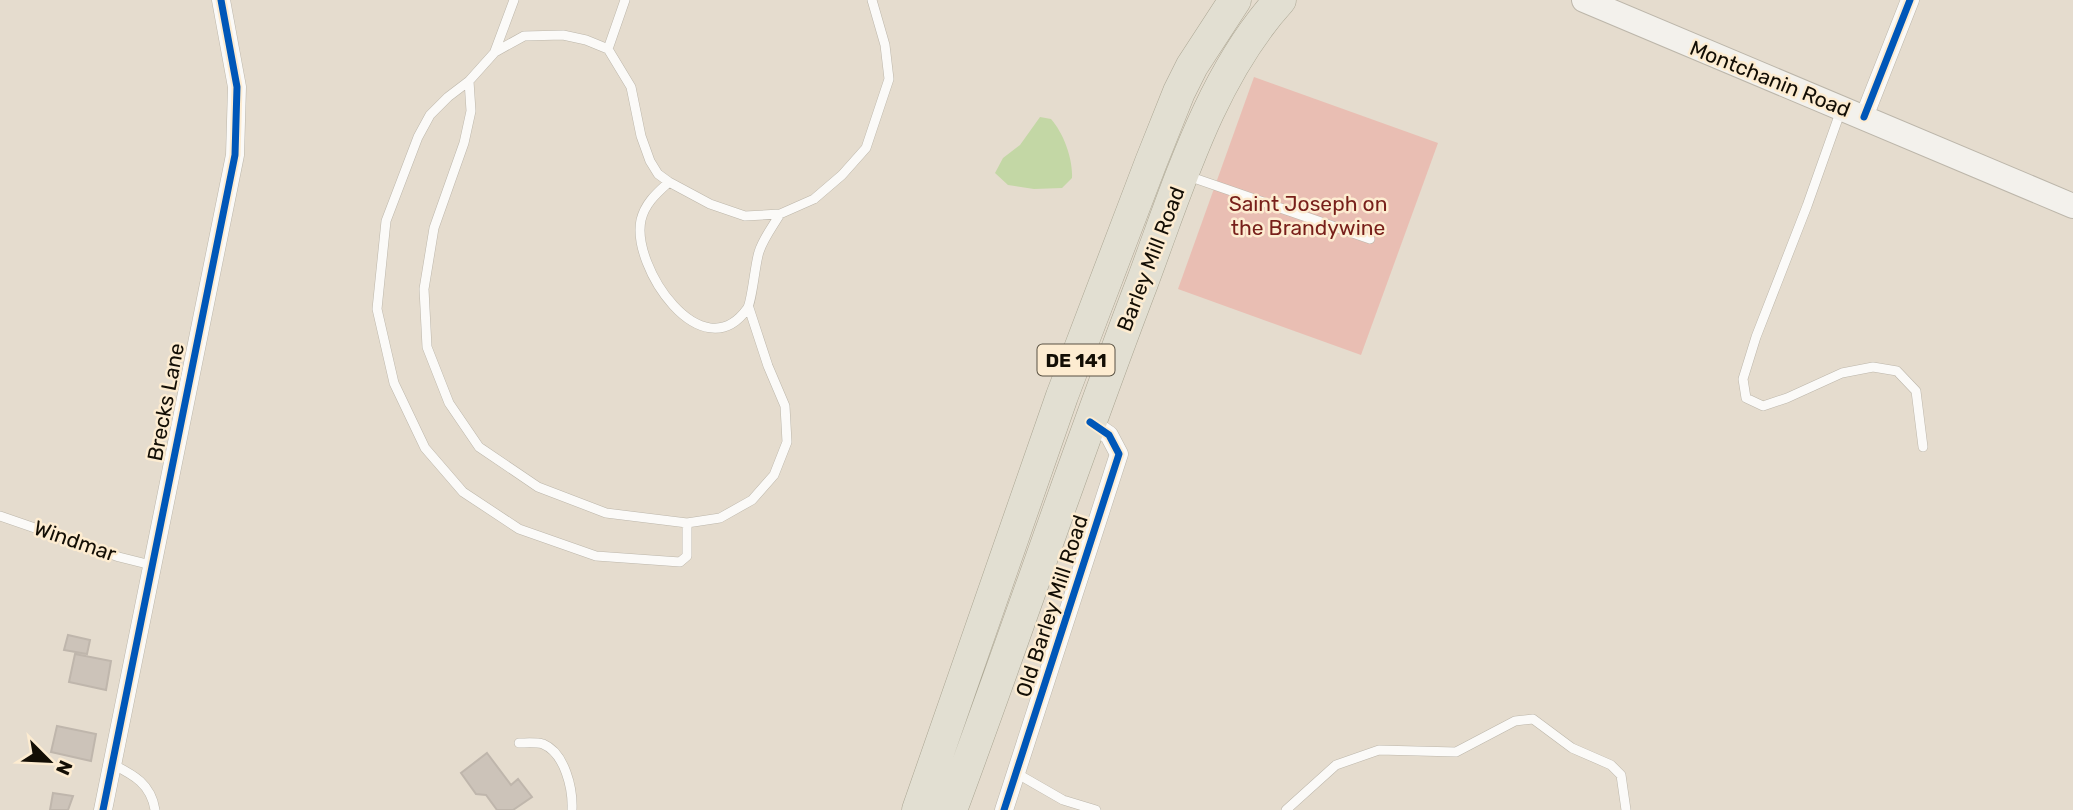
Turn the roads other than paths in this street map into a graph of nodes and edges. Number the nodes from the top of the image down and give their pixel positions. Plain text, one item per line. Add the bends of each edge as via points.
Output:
1 (221, 0) edge
2 (514, 0) edge
3 (625, 0) edge
4 (872, 0) edge
5 (1236, 0) edge
6 (1280, 0) edge
7 (1584, 0) edge
8 (1910, 0) edge
9 (608, 49) junction
10 (495, 52) junction
11 (469, 81) junction
12 (1853, 113) junction
13 (1183, 174) junction
14 (669, 182) junction
15 (1136, 203) junction
16 (2073, 205) edge
17 (780, 214) junction
18 (1370, 239) dead end
19 (748, 308) junction
20 (1090, 422) junction
21 (1923, 447) dead end
22 (0, 516) edge
23 (687, 523) junction
24 (152, 565) junction
25 (519, 743) dead end
26 (112, 764) junction
27 (1016, 773) junction
28 (103, 810) edge
29 (155, 810) edge
30 (572, 810) edge
31 (918, 810) edge
32 (951, 810) edge
33 (1004, 810) edge
34 (1096, 810) edge
35 (1286, 810) edge
36 (1626, 810) edge

1 - 24 street, Brecks Lane via 237,87 235,155
2 - 10 lane
3 - 9 lane
4 - 17 lane via 885,45 888,79 866,148 814,200
5 - 15 highway, Barley Mill Road / DE 141 via 1179,92
6 - 13 highway, Barley Mill Road / DE 141 via 1219,90
7 - 12 main road, Montchanin Road
8 - 12 street
9 - 10 lane via 563,35 524,36
9 - 14 lane via 631,87 650,161
10 - 11 lane
11 - 23 lane via 471,111 434,228 424,289 427,347 449,403 479,447 538,487 606,513
11 - 23 lane via 430,115 386,221 377,309 394,383 425,448 463,492 519,529 596,556 680,562 687,556
12 - 16 main road, Montchanin Road
12 - 21 lane via 1807,206 1756,337 1743,379 1746,398 1763,406 1842,373 1873,367 1897,370 1916,391
13 - 18 lane
13 - 20 highway, Barley Mill Road / DE 141
14 - 17 lane via 745,216
14 - 19 lane via 651,199 641,220 641,249 658,284 682,316 698,325 720,330
15 - 20 highway via 1126,258 1079,388 1080,404
15 - 31 highway, Barley Mill Road / DE 141 via 1062,396
17 - 19 lane via 760,248
19 - 23 lane via 785,406 787,442 774,475 752,500 720,518
20 - 27 street, Old Barley Mill Road via 1109,435 1119,454
20 - 32 highway, Barley Mill Road / DE 141
22 - 24 lane, Windmar
24 - 26 street, Brecks Lane
25 - 30 lane via 541,744 555,752 571,788
26 - 28 street, Brecks Lane
26 - 29 lane via 146,786
27 - 33 street, Old Barley Mill Road
27 - 34 lane via 1063,800
35 - 36 lane via 1336,765 1379,750 1456,752 1516,721 1533,719 1572,748 1611,765 1621,775

